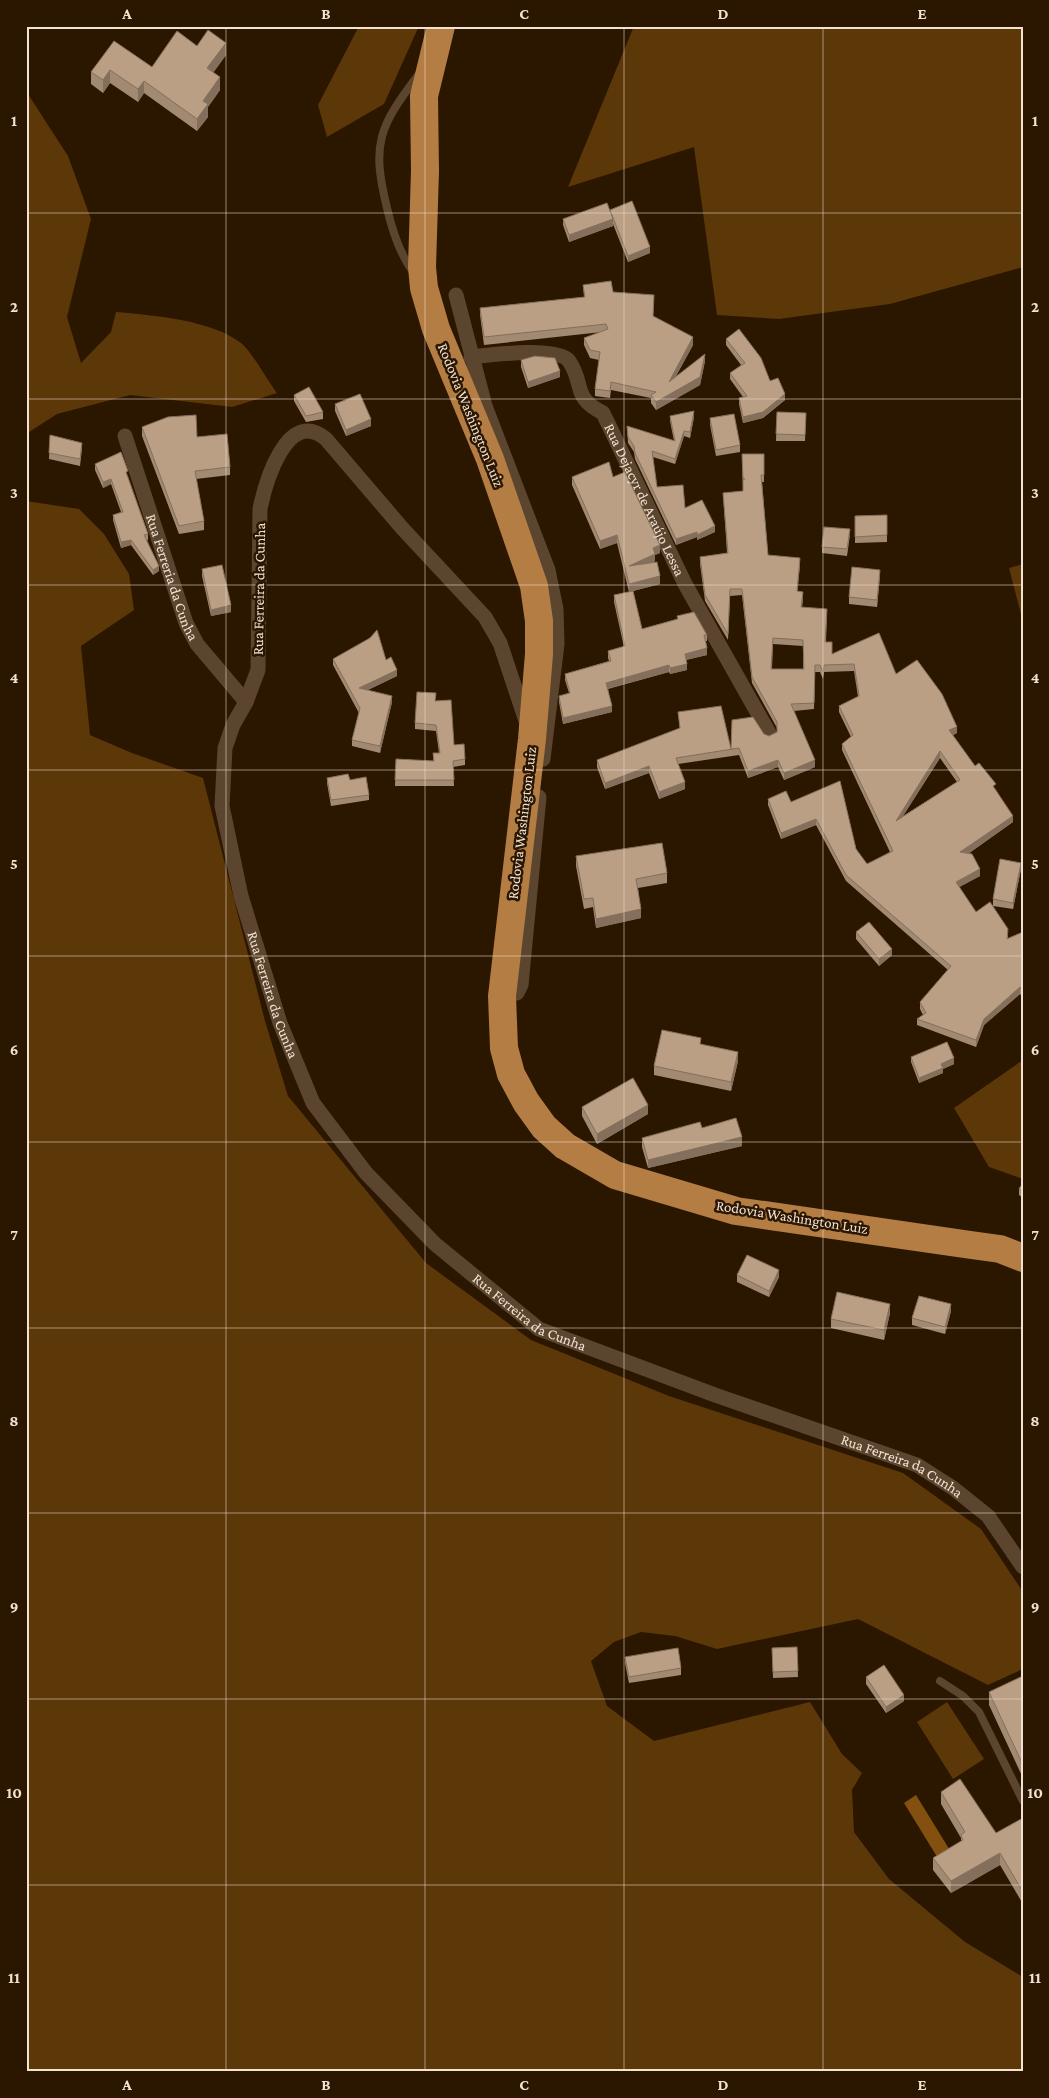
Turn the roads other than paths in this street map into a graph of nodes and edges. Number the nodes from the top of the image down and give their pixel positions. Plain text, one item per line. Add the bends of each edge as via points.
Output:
1 (441, 26) edge
2 (433, 55) junction
3 (423, 277) junction
4 (456, 295) dead end
5 (471, 357) junction
6 (477, 410) junction
7 (125, 436) dead end
8 (246, 702) junction
9 (769, 733) dead end
10 (532, 739) junction
11 (524, 863) junction
12 (1023, 1258) edge
13 (1023, 1567) edge
14 (940, 1681) dead end
15 (1023, 1802) edge

1 - 2 highway, Rodovia Washington Luiz
2 - 3 highway, Rodovia Washington Luiz via 424,96
2 - 3 lane via 394,107 377,155 379,178 391,225 406,263
3 - 6 highway, Rodovia Washington Luiz via 436,329
4 - 5 street
5 - 6 street
5 - 9 street, Rua Dejacyr de Araújo Lessa via 559,354 570,362 580,393 589,406 603,413 688,591
6 - 10 highway, Rodovia Washington Luiz via 490,459 534,586 539,654
6 - 11 street via 548,570 556,609 557,644
7 - 8 street, Rua Ferreria da Cunha via 186,623 197,644
8 - 10 street, Rua Ferreira da Cunha via 258,670 260,509 264,487 283,447 300,433 314,432 326,440 402,528 486,617 500,643
8 - 13 street, Rua Ferreira da Cunha via 225,748 222,770 222,806 241,896 280,1023 313,1103 366,1173 434,1244 539,1329 715,1395 917,1465 988,1516
10 - 11 highway, Rodovia Washington Luiz
11 - 12 highway, Rodovia Washington Luiz via 516,951 502,996 504,1048 511,1074 526,1102 544,1127 565,1146 614,1175 736,1211 990,1248
14 - 15 lane via 963,1696 979,1712

